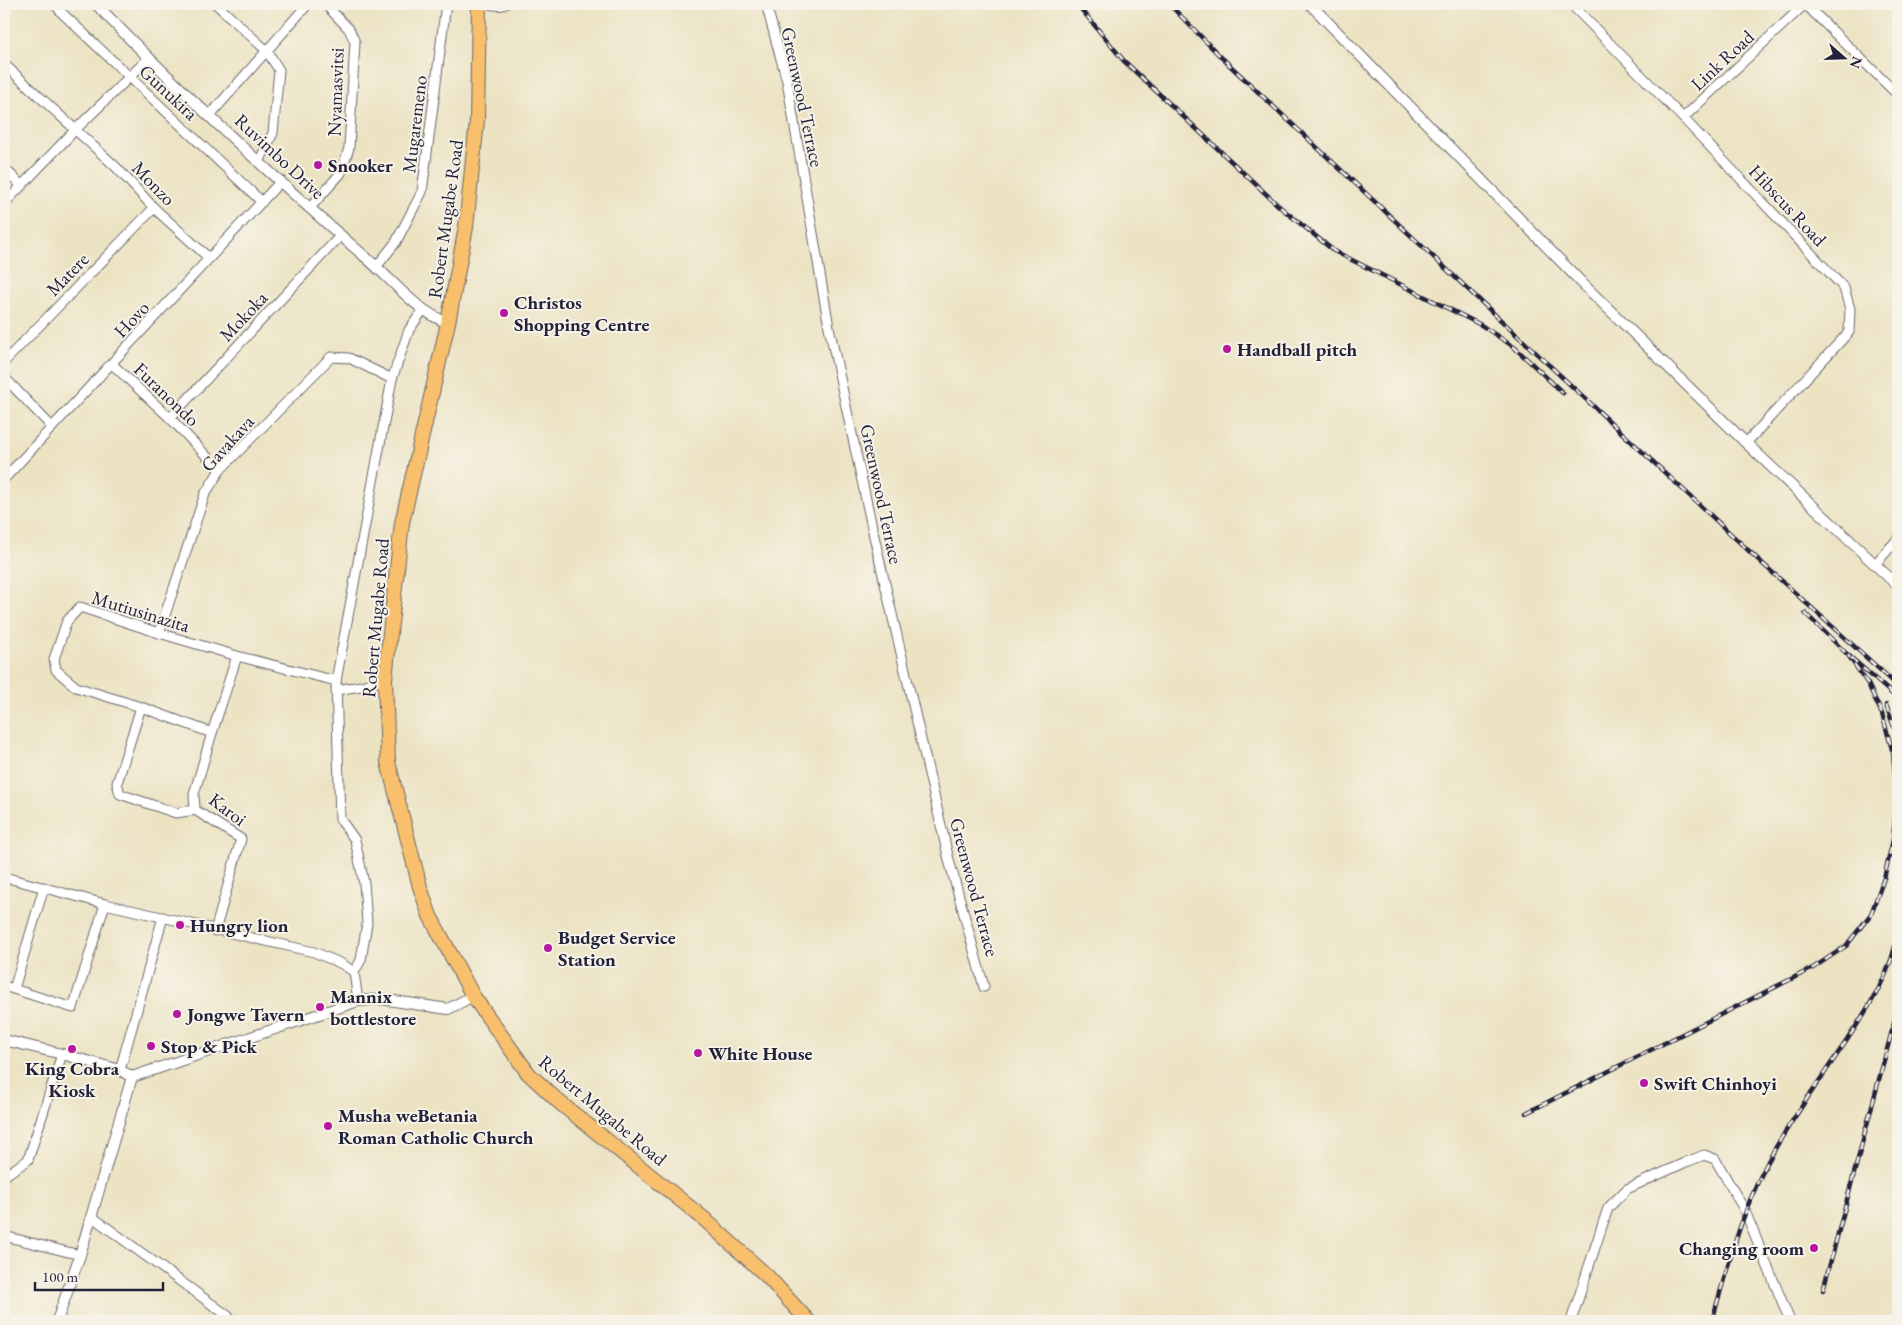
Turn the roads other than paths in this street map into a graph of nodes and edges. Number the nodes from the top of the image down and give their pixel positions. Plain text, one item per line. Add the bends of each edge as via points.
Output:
1 (55, 4) edge
2 (96, 4) edge
3 (216, 4) edge
4 (308, 4) edge
5 (325, 4) edge
6 (446, 4) edge
7 (479, 4) edge
8 (491, 4) edge
9 (504, 4) edge
10 (766, 4) edge
11 (1310, 4) edge
12 (1571, 4) edge
13 (1805, 4) edge
14 (267, 51) junction
15 (150, 58) junction
16 (4, 64) edge
17 (130, 78) junction
18 (1898, 95) edge
19 (210, 115) junction
20 (1683, 118) junction
21 (75, 130) junction
22 (259, 162) junction
23 (4, 168) edge
24 (281, 181) junction
25 (21, 185) junction
26 (262, 202) junction
27 (4, 204) edge
28 (154, 208) junction
29 (310, 208) junction
30 (341, 235) junction
31 (209, 258) junction
32 (377, 266) junction
33 (423, 310) junction
34 (448, 323) junction
35 (4, 362) edge
36 (112, 364) junction
37 (4, 377) edge
38 (392, 379) junction
39 (170, 418) junction
40 (52, 427) junction
41 (1746, 443) junction
42 (220, 470) junction
43 (4, 479) edge
44 (1898, 540) edge
45 (1875, 564) junction
46 (1898, 586) edge
47 (159, 633) junction
48 (237, 656) junction
49 (385, 679) junction
50 (336, 686) junction
51 (141, 707) junction
52 (212, 733) junction
53 (195, 810) junction
54 (4, 877) edge
55 (44, 887) junction
56 (105, 904) junction
57 (163, 917) junction
58 (216, 931) junction
59 (354, 972) junction
60 (4, 986) edge
61 (984, 987) dead end
62 (14, 989) junction
63 (472, 996) junction
64 (358, 1001) junction
65 (4, 1040) edge
66 (62, 1054) junction
67 (120, 1070) junction
68 (132, 1077) junction
69 (4, 1176) edge
70 (91, 1216) junction
71 (4, 1236) edge
72 (80, 1255) junction
73 (57, 1321) edge
74 (232, 1321) edge
75 (808, 1321) edge
76 (1571, 1321) edge
77 (1790, 1321) edge

1 - 17 street, Gunukira
2 - 15 street, Ruvimbo Drive
3 - 14 street
4 - 14 street
5 - 29 street, Nyamasvitsi via 349,29 355,42 349,148 341,173
6 - 32 street, Mugaremeno via 422,192 396,242
7 - 34 main road, Robert Mugabe Road via 477,122 466,227
8 - 9 street
10 - 61 street, Greenwood Terrace via 787,81 829,327 873,532 949,860
11 - 41 street via 1584,284
12 - 20 street, Hibscus Road
13 - 18 street
13 - 20 street, Link Road
14 - 19 street
14 - 22 street via 279,70 272,133
15 - 17 street
15 - 19 street, Ruvimbo Drive
16 - 21 street, Monzo
17 - 21 street
17 - 26 street, Gunukira
19 - 22 street, Ruvimbo Drive
20 - 41 street, Hibscus Road via 1844,288 1850,309 1848,332
21 - 25 street
21 - 28 street, Monzo
22 - 24 street, Ruvimbo Drive
23 - 25 street
24 - 26 street, Hovo
24 - 29 street, Ruvimbo Drive
25 - 27 street
26 - 31 street, Hovo
28 - 31 street, Monzo
28 - 35 street, Matere
29 - 30 street, Ruvimbo Drive
30 - 32 street, Ruvimbo Drive
30 - 39 street, Mokoka
31 - 36 street, Hovo
32 - 33 street, Ruvimbo Drive
33 - 34 street, Ruvimbo Drive
33 - 38 street via 409,330
34 - 49 main road, Robert Mugabe Road via 402,523
36 - 39 street, Furanondo
36 - 40 street, Hovo
37 - 40 street
38 - 42 street, Gavakava via 349,358 331,357
38 - 50 street
39 - 42 street, Furanondo
40 - 43 street, Hovo
41 - 45 street
42 - 47 street, Gavakava via 205,494
44 - 45 street
45 - 46 street
47 - 48 street, Mutiusinazita
47 - 51 street, Mutiusinazita via 80,607 67,621 54,659 56,670 76,687
48 - 50 street, Mutiusinazita
48 - 52 street, Karoi
49 - 50 street via 361,686
49 - 63 main road, Robert Mugabe Road via 388,762 420,887 430,916
50 - 59 street via 340,818 355,840 366,907 361,960
51 - 52 street, Mutiusinazita
51 - 53 street via 117,783 120,794 176,813
52 - 53 street, Karoi via 194,794
53 - 58 street, Karoi via 241,839
54 - 55 street
55 - 56 street
55 - 62 street
56 - 57 street
56 - 62 street via 73,1008
57 - 58 street
57 - 67 street
58 - 59 street via 314,952
59 - 64 street
60 - 62 street
63 - 64 street via 448,1008 381,999
63 - 75 main road, Robert Mugabe Road via 528,1073 559,1102 703,1218 767,1276
64 - 68 street
65 - 66 street
66 - 67 street
66 - 69 street via 28,1160
67 - 68 street
68 - 70 street
70 - 72 street
70 - 74 street
71 - 72 street
72 - 73 street
76 - 77 street via 1608,1208 1627,1189 1704,1155 1715,1159 1745,1211

